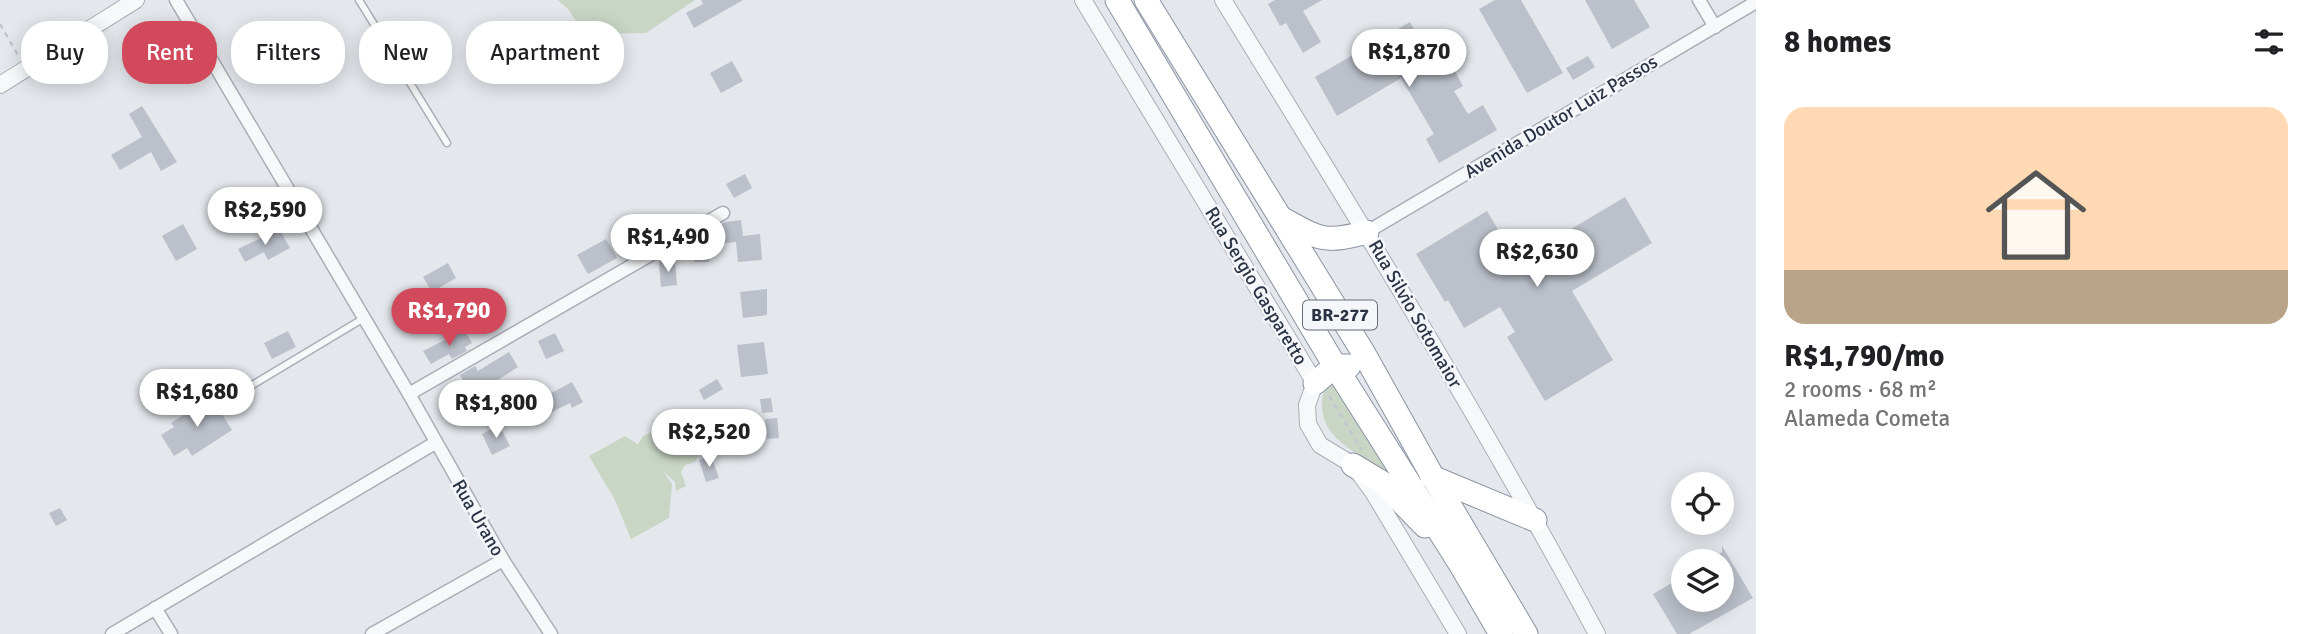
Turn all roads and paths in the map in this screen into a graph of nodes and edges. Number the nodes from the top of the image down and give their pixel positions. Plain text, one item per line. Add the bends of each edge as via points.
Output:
1 (136, 0) edge
2 (176, 0) edge
3 (359, 0) edge
4 (1083, 0) edge
5 (1116, 0) edge
6 (1146, 0) edge
7 (1223, 0) edge
8 (1699, 0) edge
9 (1756, 2) edge
10 (103, 21) edge
11 (0, 23) edge
12 (1715, 27) junction
13 (21, 60) edge
14 (21, 72) edge
15 (0, 85) edge
16 (447, 143) dead end
17 (723, 212) dead end
18 (1280, 218) junction
19 (1367, 232) junction
20 (364, 318) junction
21 (1335, 366) junction
22 (1315, 383) junction
23 (409, 394) junction
24 (229, 399) dead end
25 (435, 443) junction
26 (1353, 465) junction
27 (1434, 479) junction
28 (1535, 520) junction
29 (503, 560) junction
30 (1459, 562) junction
31 (155, 608) junction
32 (112, 634) edge
33 (171, 634) edge
34 (372, 634) edge
35 (551, 634) edge
36 (1458, 634) edge
37 (1501, 634) edge
38 (1526, 634) edge
39 (1597, 634) edge

1 - 10 street
2 - 20 street, Rua Urano
3 - 16 lane
4 - 22 street, Rua Sergio Gasparetto
5 - 21 highway, BR-277
6 - 18 highway, BR-277
7 - 19 street, Rua Silvio Sotomaior
8 - 12 street
9 - 12 street, Avenida Doutor Luiz Passos
11 - 13 path
12 - 19 street, Avenida Doutor Luiz Passos
14 - 15 street
17 - 23 street
18 - 19 highway via 1312,235 1336,240
18 - 27 highway, BR-277
19 - 28 street, Rua Silvio Sotomaior
20 - 23 street, Rua Urano
20 - 24 lane
21 - 22 highway
21 - 27 highway via 1348,365 1366,380
21 - 30 highway, BR-277
22 - 26 street, Rua Sergio Gasparetto via 1307,405 1308,424 1320,445
23 - 25 street, Rua Urano
25 - 29 street, Rua Urano
25 - 31 street
26 - 30 highway via 1383,483
26 - 36 street, Rua Sergio Gasparetto
27 - 28 highway
27 - 38 highway, BR-277
28 - 39 street, Rua Silvio Sotomaior
29 - 34 street
29 - 35 street, Rua Urano
30 - 37 highway, BR-277
31 - 32 street
31 - 33 street

